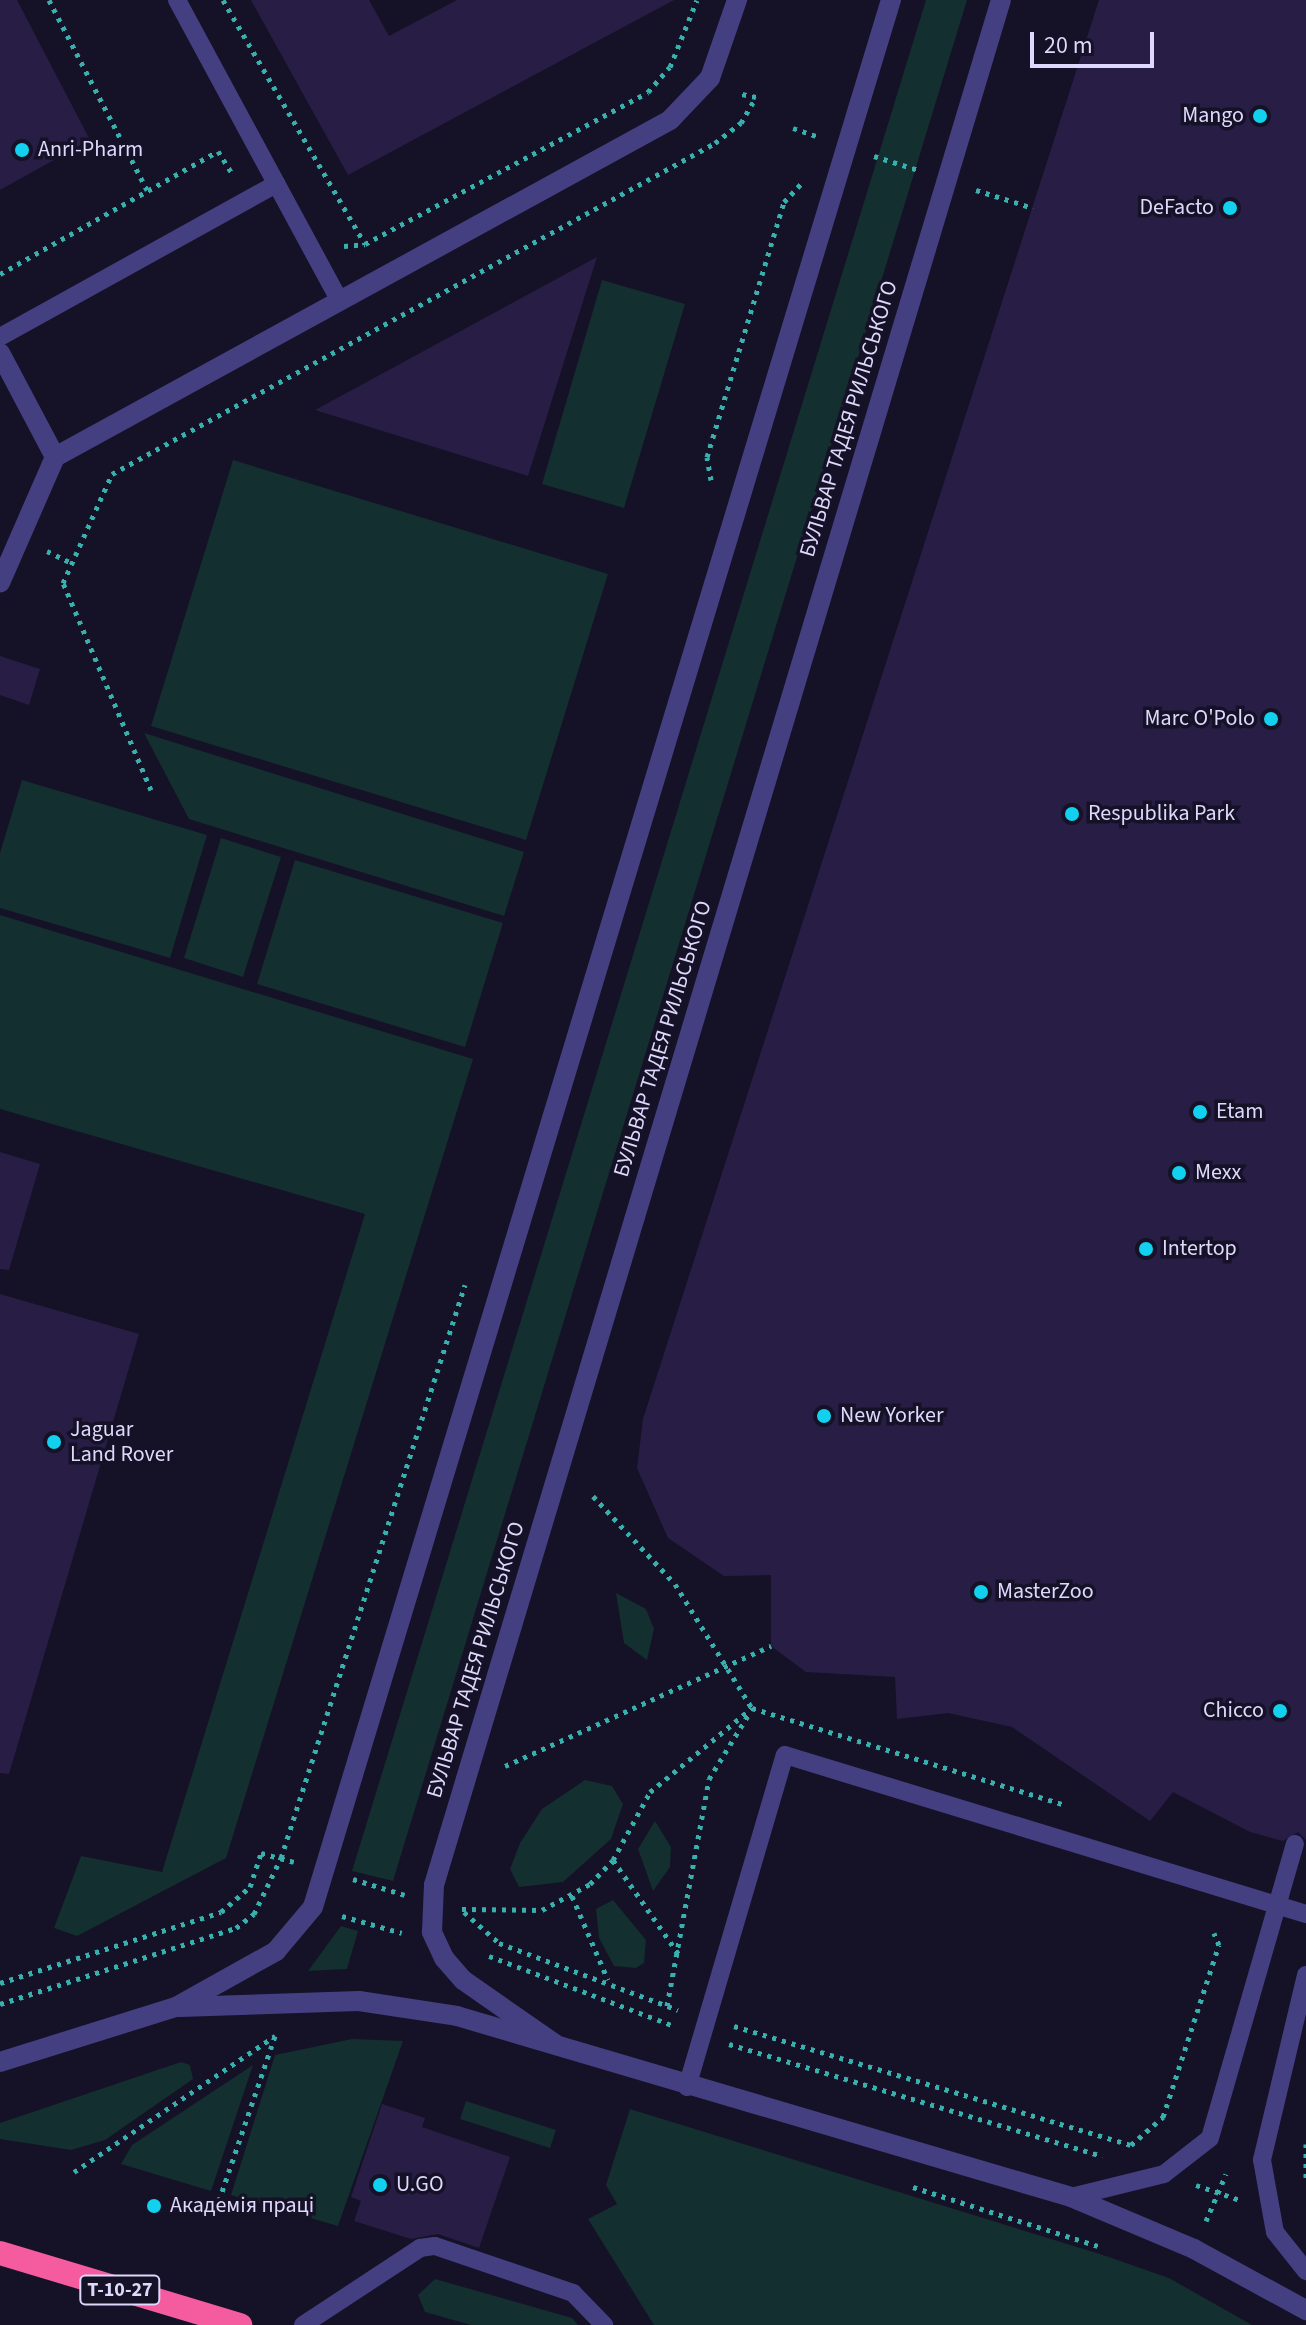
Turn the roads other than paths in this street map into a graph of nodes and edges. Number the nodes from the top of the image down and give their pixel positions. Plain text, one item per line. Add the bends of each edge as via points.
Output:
1 (177, 0) edge
2 (737, 0) edge
3 (891, 0) edge
4 (1001, 0) edge
5 (276, 184) junction
6 (339, 299) junction
7 (0, 337) edge
8 (0, 353) edge
9 (55, 457) junction
10 (0, 583) edge
11 (1295, 1844) dead end
12 (1278, 1906) junction
13 (1306, 1914) edge
14 (1306, 1975) edge
15 (176, 2007) junction
16 (555, 2044) junction
17 (0, 2062) edge
18 (687, 2087) junction
19 (1071, 2197) junction
20 (0, 2253) edge
21 (1306, 2271) edge
22 (1306, 2310) edge
23 (240, 2325) edge
24 (303, 2325) edge
25 (604, 2325) edge

1 - 5 lane
2 - 6 street via 710,78 670,120
3 - 15 street via 326,1871 313,1907 276,1951
4 - 16 street, БУЛЬВАР ТАДЕЯ РИЛЬСЬКОГО via 434,1885 432,1932 463,1980
5 - 6 lane
5 - 7 lane
6 - 9 street
8 - 9 street
9 - 10 street
11 - 12 lane
12 - 13 lane
12 - 18 lane via 785,1755
12 - 19 lane via 1210,2138 1164,2174
14 - 21 lane via 1266,2133 1266,2208
15 - 16 street via 402,2005
15 - 17 street
16 - 18 street
18 - 19 street
19 - 22 street via 1194,2249
20 - 23 highway, Т-10-27
24 - 25 lane via 420,2248 435,2246 573,2293

